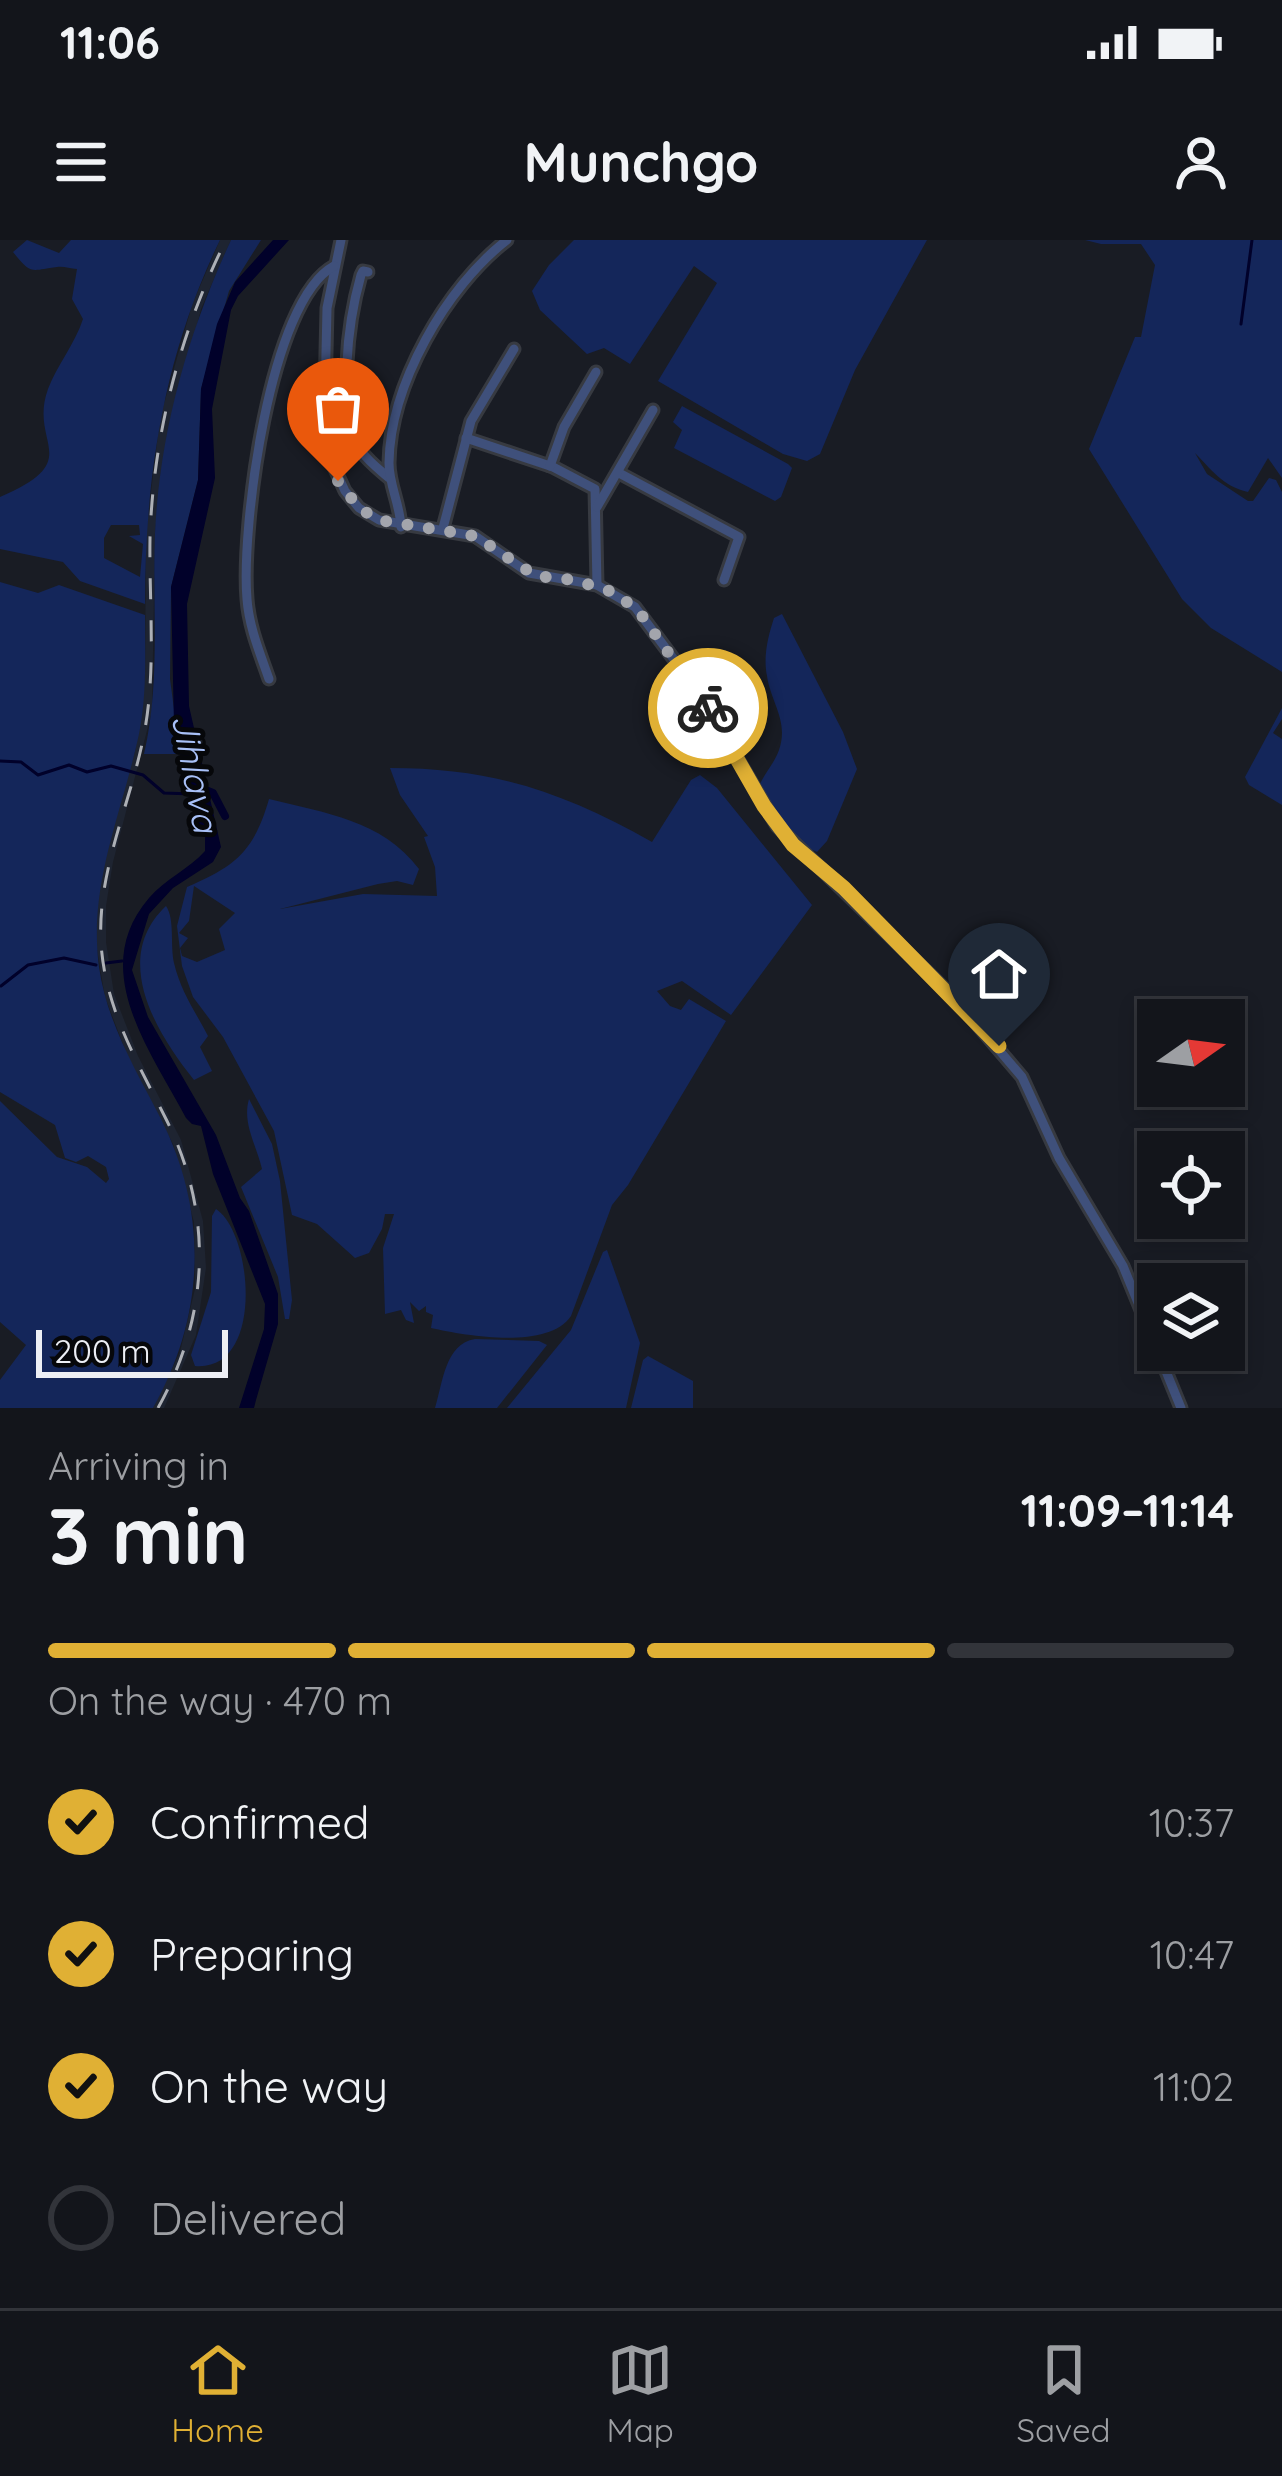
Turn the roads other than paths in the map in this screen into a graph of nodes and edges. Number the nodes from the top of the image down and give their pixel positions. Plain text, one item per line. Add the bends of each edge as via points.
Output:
1 (341, 240) edge
2 (507, 240) edge
3 (334, 266) junction
4 (368, 272) dead end
5 (514, 350) dead end
6 (596, 372) dead end
7 (653, 410) dead end
8 (466, 438) junction
9 (550, 466) junction
10 (619, 473) junction
11 (389, 478) junction
12 (597, 507) junction
13 (744, 525) dead end
14 (401, 526) junction
15 (443, 528) junction
16 (739, 538) junction
17 (724, 580) dead end
18 (597, 585) junction
19 (269, 680) dead end
20 (1181, 1408) edge

1 - 3 street
2 - 11 street via 464,286 407,376
3 - 14 street via 326,330 329,456 359,508
3 - 19 street via 317,280 283,350 258,450 246,583
4 - 11 street via 353,305 348,399 364,454
5 - 8 street
6 - 9 street
7 - 10 street
8 - 9 street
8 - 15 street
9 - 12 street via 595,489
10 - 12 street
10 - 16 street
11 - 14 street
12 - 18 street
13 - 16 street
14 - 15 street
15 - 18 street via 475,536 536,576
16 - 17 street
18 - 20 street via 640,613 793,845 1012,1062 1123,1266

